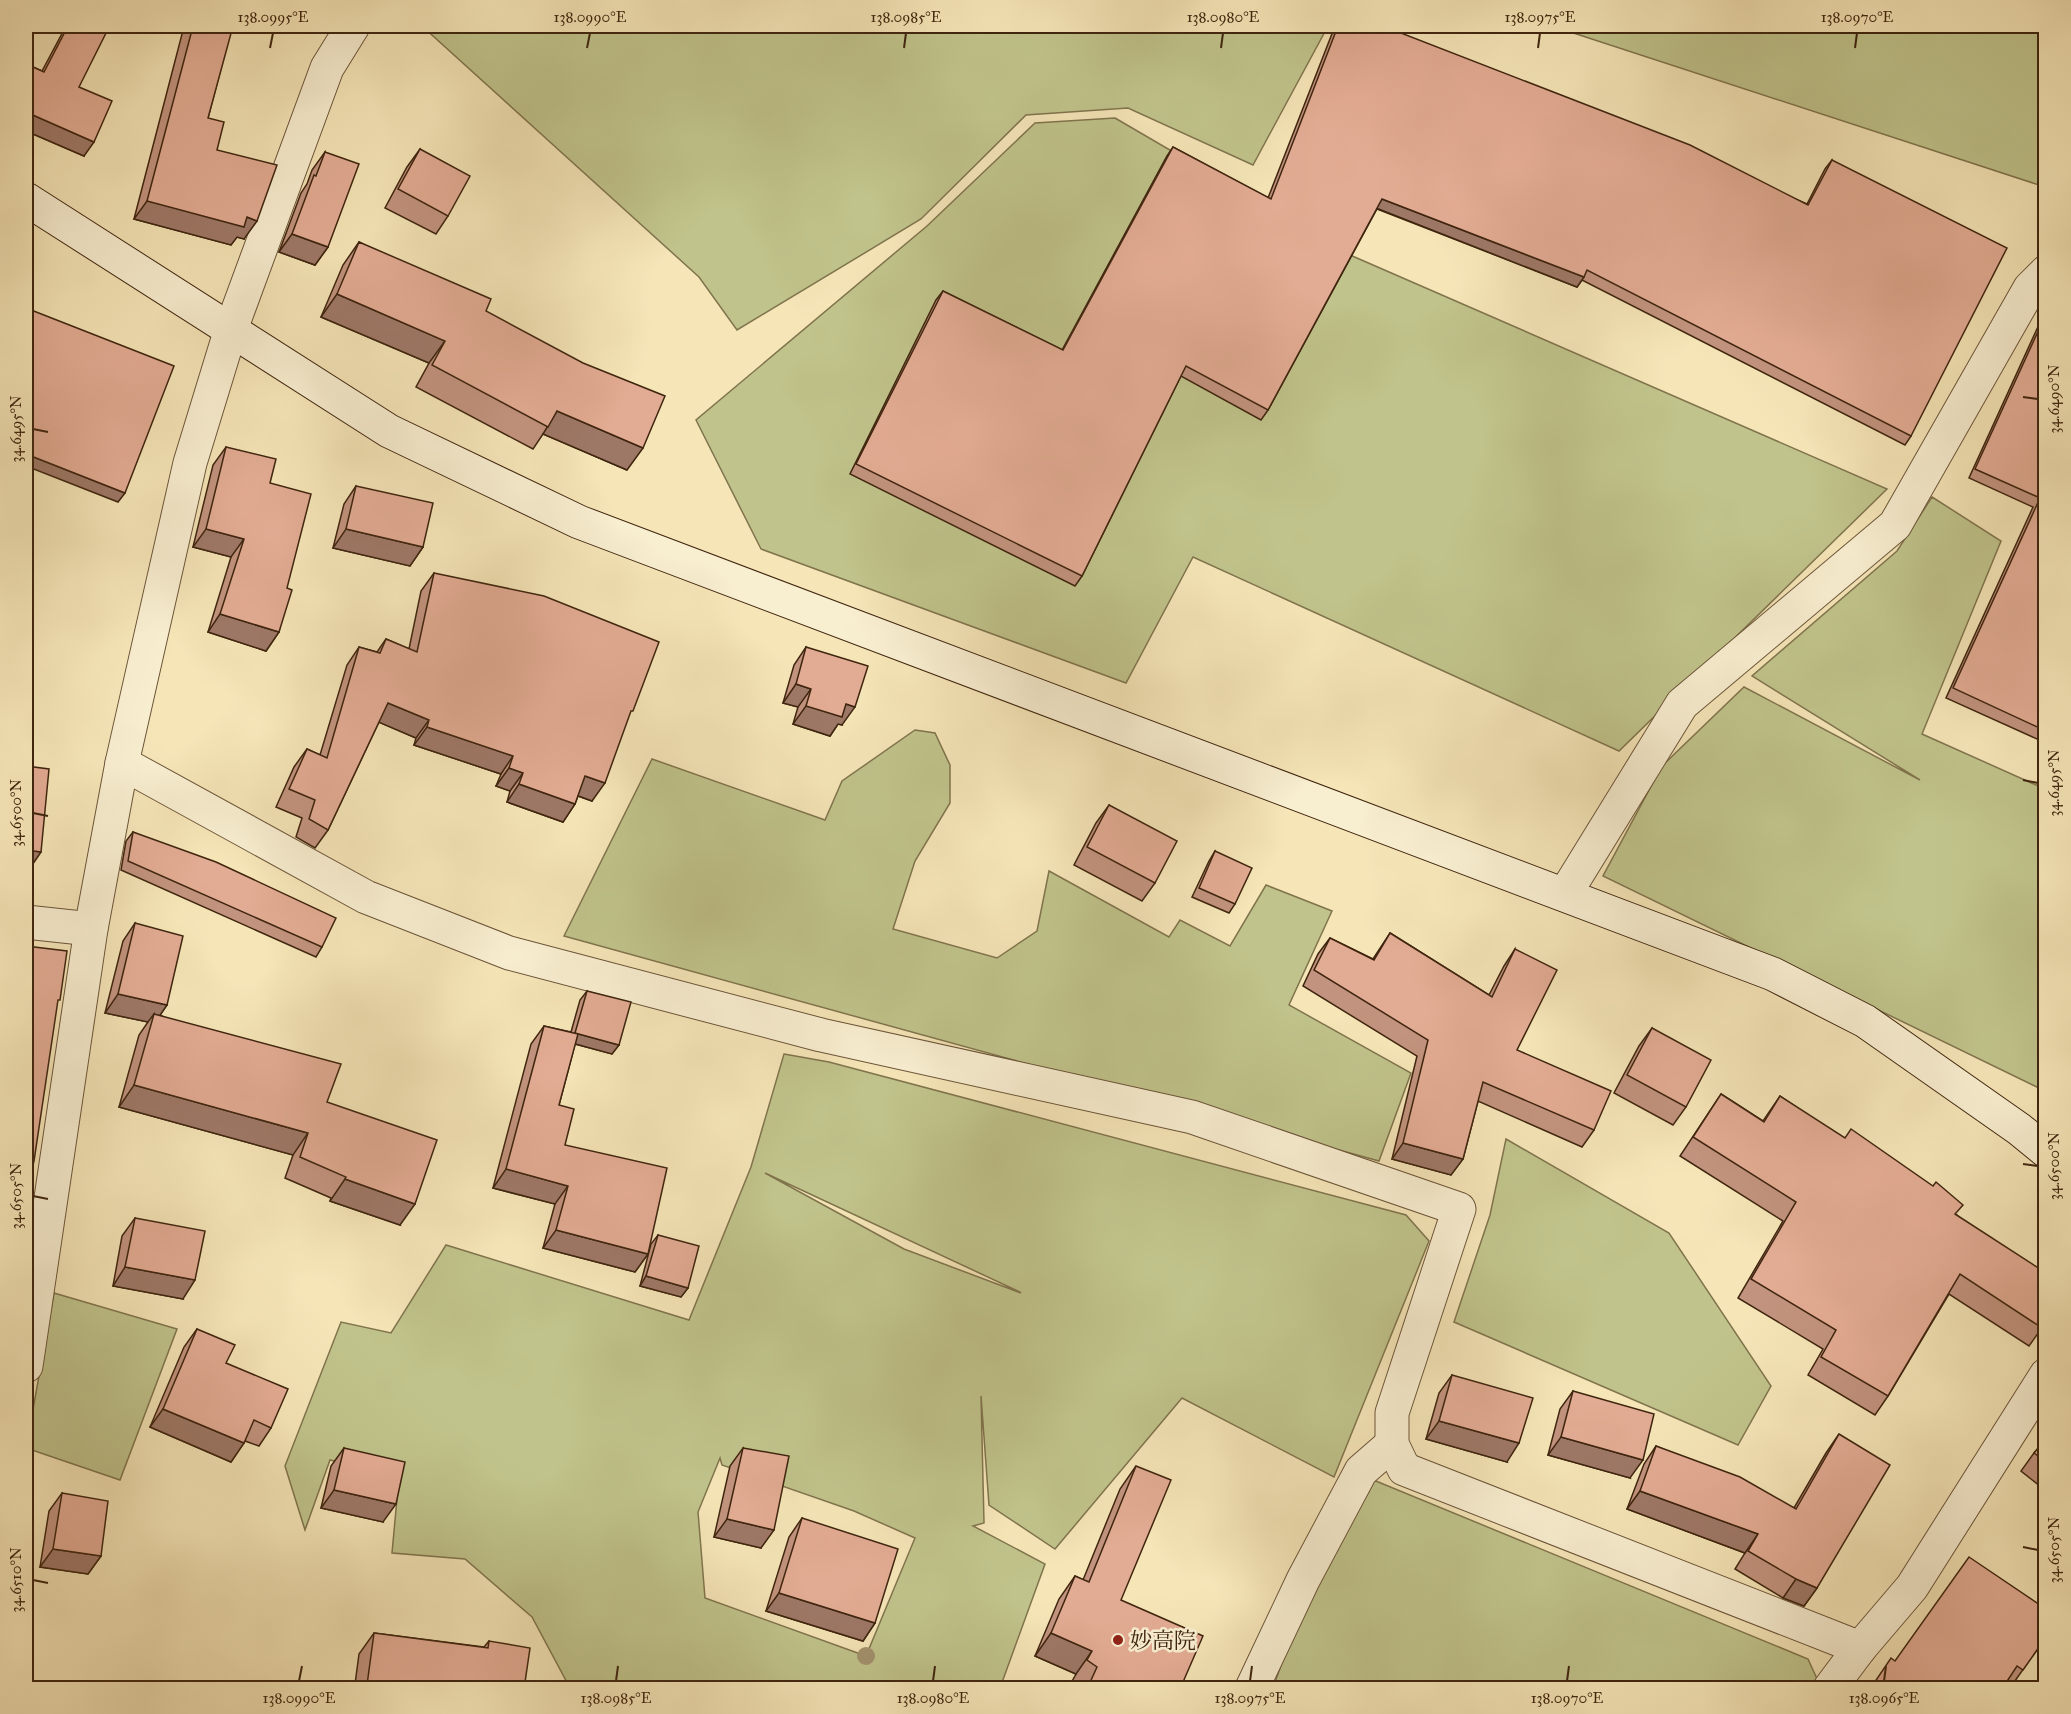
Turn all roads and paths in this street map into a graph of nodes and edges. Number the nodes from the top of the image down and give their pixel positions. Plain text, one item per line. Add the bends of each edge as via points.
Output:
1 (353, 26) edge
2 (26, 199) edge
3 (2046, 273) edge
4 (231, 329) junction
5 (122, 763) junction
6 (1565, 894) junction
7 (26, 922) edge
8 (90, 929) junction
9 (2046, 1151) edge
10 (26, 1366) edge
11 (2046, 1375) edge
12 (1392, 1444) junction
13 (1860, 1648) junction
14 (1252, 1689) edge
15 (1830, 1689) edge

1 - 4 street via 327,68
2 - 4 street
3 - 6 street via 2030,288 1895,525 1682,704
4 - 5 street via 190,463
4 - 6 street via 389,431 579,522
5 - 8 street
5 - 12 street via 366,897 509,953 821,1035 1192,1117 1459,1209 1392,1413
6 - 9 street via 1773,974 1865,1021
7 - 8 street
8 - 10 street
11 - 13 street via 1912,1587
12 - 13 street via 1404,1469
12 - 14 street via 1361,1471 1303,1580
13 - 15 street

